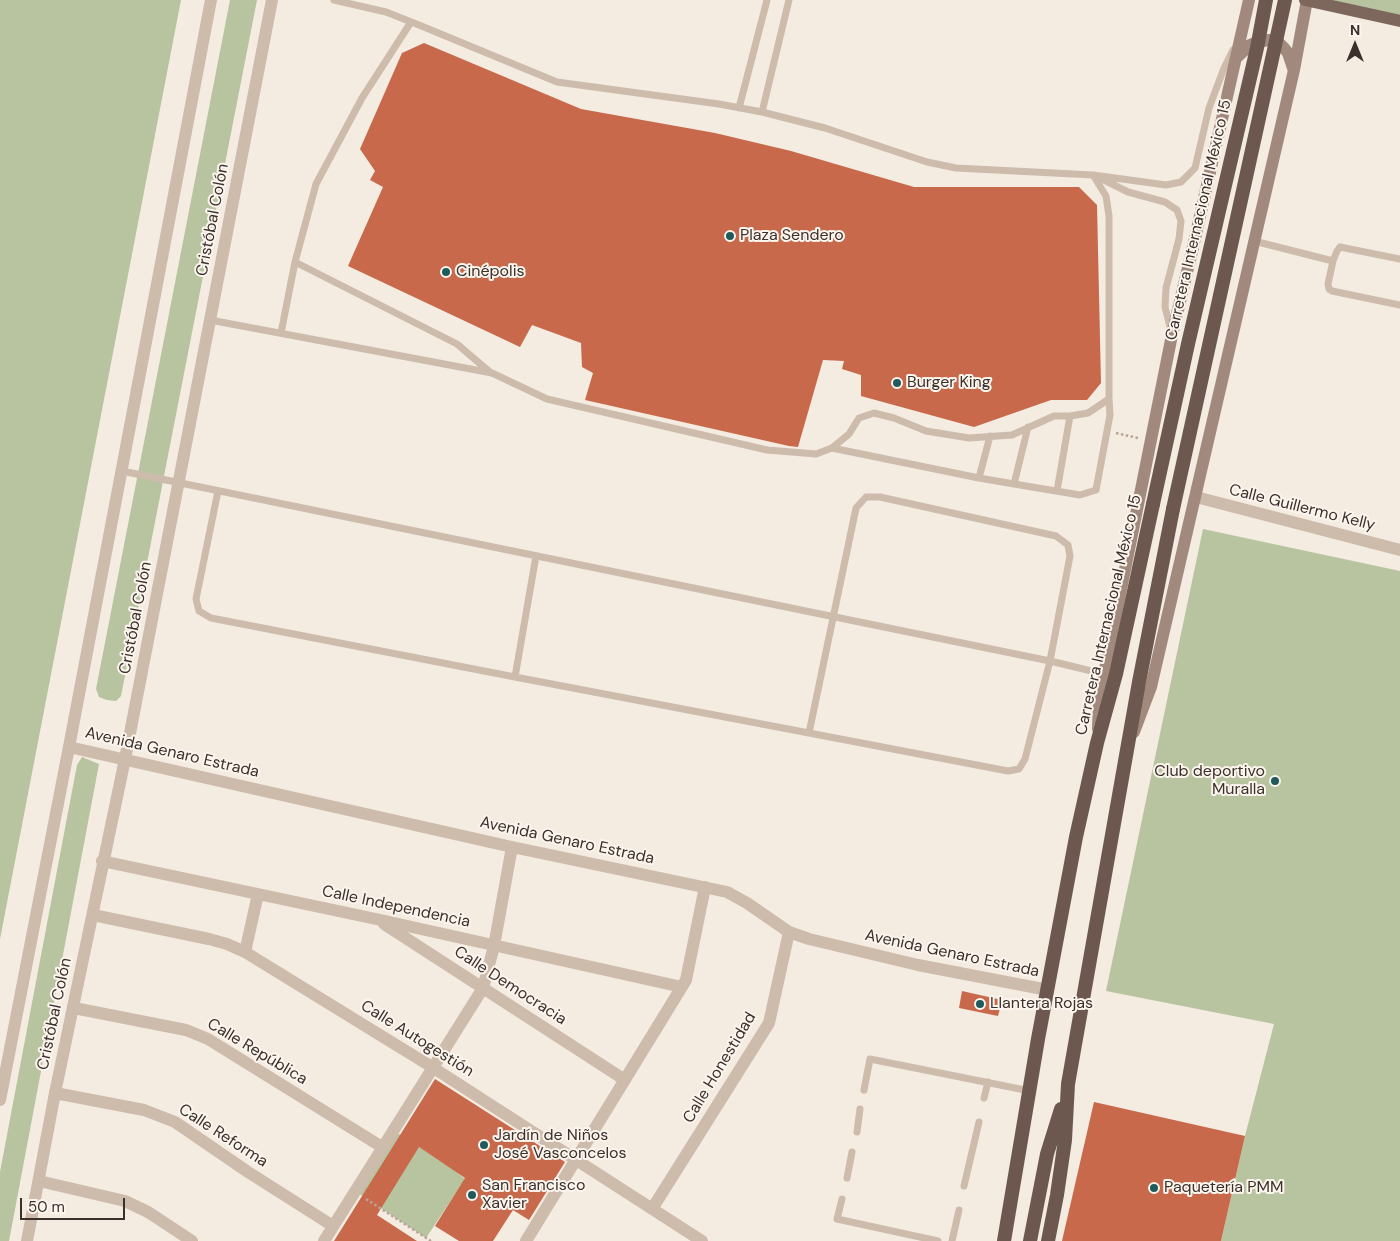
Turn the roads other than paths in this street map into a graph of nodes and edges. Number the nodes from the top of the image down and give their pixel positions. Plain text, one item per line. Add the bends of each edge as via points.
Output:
1 (211, 0) edge
2 (272, 0) edge
3 (334, 0) edge
4 (767, 0) edge
5 (789, 0) edge
6 (1249, 0) edge
7 (1266, 0) edge
8 (1285, 0) edge
9 (1306, 0) edge
10 (1400, 21) edge
11 (411, 22) junction
12 (1241, 34) junction
13 (1236, 58) junction
14 (1294, 70) junction
15 (739, 108) junction
16 (762, 112) junction
17 (1094, 175) junction
18 (1254, 241) junction
19 (1400, 259) edge
20 (1333, 261) junction
21 (295, 262) junction
22 (1400, 305) edge
23 (210, 320) junction
24 (281, 333) junction
25 (1172, 335) junction
26 (492, 373) junction
27 (1109, 399) junction
28 (1070, 416) junction
29 (1028, 427) junction
30 (990, 436) junction
31 (832, 448) junction
32 (122, 471) junction
33 (979, 478) junction
34 (178, 483) junction
35 (1014, 484) junction
36 (218, 491) junction
37 (1057, 491) junction
38 (1196, 497) junction
39 (1400, 550) edge
40 (536, 556) junction
41 (832, 617) junction
42 (1050, 661) junction
43 (1104, 674) junction
44 (516, 677) junction
45 (809, 733) junction
46 (1097, 743) junction
47 (69, 747) junction
48 (1128, 748) junction
49 (125, 759) junction
50 (512, 847) junction
51 (102, 862) junction
52 (705, 887) junction
53 (258, 894) junction
54 (92, 915) junction
55 (376, 919) junction
56 (789, 932) junction
57 (494, 946) junction
58 (245, 952) junction
59 (682, 987) junction
60 (483, 988) junction
61 (1048, 990) junction
62 (74, 1008) junction
63 (432, 1067) junction
64 (625, 1080) junction
65 (988, 1082) junction
66 (1068, 1084) junction
67 (864, 1090) dead end
68 (1030, 1091) junction
69 (55, 1093) junction
70 (984, 1098) dead end
71 (0, 1100) edge
72 (860, 1109) dead end
73 (979, 1122) dead end
74 (857, 1132) dead end
75 (382, 1147) junction
76 (852, 1152) dead end
77 (576, 1161) junction
78 (847, 1178) dead end
79 (39, 1181) junction
80 (964, 1186) dead end
81 (842, 1199) dead end
82 (652, 1209) junction
83 (959, 1210) dead end
84 (334, 1226) junction
85 (528, 1240) edge
86 (1030, 1240) edge
87 (27, 1241) edge
88 (192, 1241) edge
89 (324, 1241) edge
90 (702, 1241) edge
91 (938, 1241) edge
92 (952, 1241) edge
93 (1004, 1241) edge
94 (1048, 1241) edge

1 - 32 street
2 - 23 street, Cristóbal Colón
3 - 11 lane via 386,12
4 - 15 lane
5 - 16 lane
6 - 12 main road
7 - 46 highway, Carretera Internacional México 15, bridge via 1116,674
8 - 48 highway, bridge via 1173,509
9 - 10 main road
9 - 14 main road
11 - 15 lane via 557,82
11 - 21 lane via 362,98 316,184
12 - 13 main road
12 - 17 lane via 1209,108 1195,168 1181,182 1166,185
13 - 14 main road via 1250,45 1269,40 1284,48
13 - 25 main road
14 - 18 main road
15 - 16 lane
16 - 17 lane via 956,168
17 - 25 lane via 1128,192 1165,202 1177,210 1181,221 1179,239 1166,288 1165,307
17 - 27 lane via 1106,196 1108,216
18 - 20 lane
18 - 38 main road
19 - 20 lane via 1340,247
20 - 22 lane via 1328,284 1332,292
21 - 24 lane
21 - 26 lane via 457,344
23 - 24 lane
23 - 34 street, Cristóbal Colón
24 - 26 lane
25 - 43 main road
26 - 31 lane via 547,399 767,450 816,454
27 - 28 lane via 1088,413
27 - 37 lane via 1108,431 1096,490 1080,495
28 - 29 lane via 1054,416
28 - 37 lane
29 - 30 lane via 1012,435
29 - 35 lane
30 - 31 lane via 969,438 926,430 874,414 859,418 850,434
30 - 33 lane
31 - 33 lane
32 - 34 lane
32 - 47 street
33 - 35 lane
34 - 36 lane
34 - 49 street, Cristóbal Colón
35 - 37 lane
36 - 40 lane
36 - 44 lane via 196,599 199,611 211,618
38 - 39 street, Calle Guillermo Kelly
38 - 48 main road via 1151,687
40 - 41 lane
40 - 44 lane
41 - 42 lane
41 - 42 lane via 856,508 866,497 880,497 1056,536 1068,544 1070,556
41 - 45 lane
42 - 43 lane
42 - 45 lane via 1025,759 1019,769 1008,771
43 - 46 main road
44 - 45 lane
46 - 61 highway, Carretera Internacional México 15
47 - 49 street, Avenida Genaro Estrada
47 - 71 street
48 - 66 highway
49 - 50 street, Avenida Genaro Estrada
49 - 51 street, Cristóbal Colón
50 - 52 street, Avenida Genaro Estrada
50 - 57 street
51 - 53 street, Calle Independencia
51 - 54 street, Cristóbal Colón
52 - 56 street, Avenida Genaro Estrada via 727,892
52 - 59 street
53 - 55 street, Calle Independencia
53 - 58 street
54 - 58 street, Calle Autogestión via 209,939
54 - 62 street, Cristóbal Colón
55 - 57 street, Calle Independencia
55 - 60 street, Calle Democracia
56 - 61 street, Avenida Genaro Estrada via 809,940 918,965
56 - 82 street, Calle Honestidad via 769,1023
57 - 59 street, Calle Independencia
57 - 60 street
58 - 63 street, Calle Autogestión
59 - 64 street
60 - 63 street
60 - 64 street, Calle Democracia
61 - 68 highway, Carretera Internacional México 15
62 - 69 street, Cristóbal Colón
62 - 75 street, Calle República via 186,1030 208,1039
63 - 75 street
63 - 77 street, Calle Autogestión
64 - 77 street
65 - 67 lane via 870,1059
65 - 68 lane
65 - 70 lane
66 - 86 highway via 1048,1154
66 - 94 highway via 1064,1140
68 - 93 highway, Carretera Internacional México 15
69 - 79 street, Cristóbal Colón
69 - 84 street, Calle Reforma via 144,1110 175,1122
72 - 74 lane
73 - 80 lane
75 - 84 street
76 - 78 lane
77 - 82 street, Calle Autogestión
77 - 85 street
79 - 87 street, Cristóbal Colón
79 - 88 street via 125,1200
81 - 91 lane via 837,1219
82 - 90 street, Calle Autogestión
83 - 92 lane
84 - 89 street

